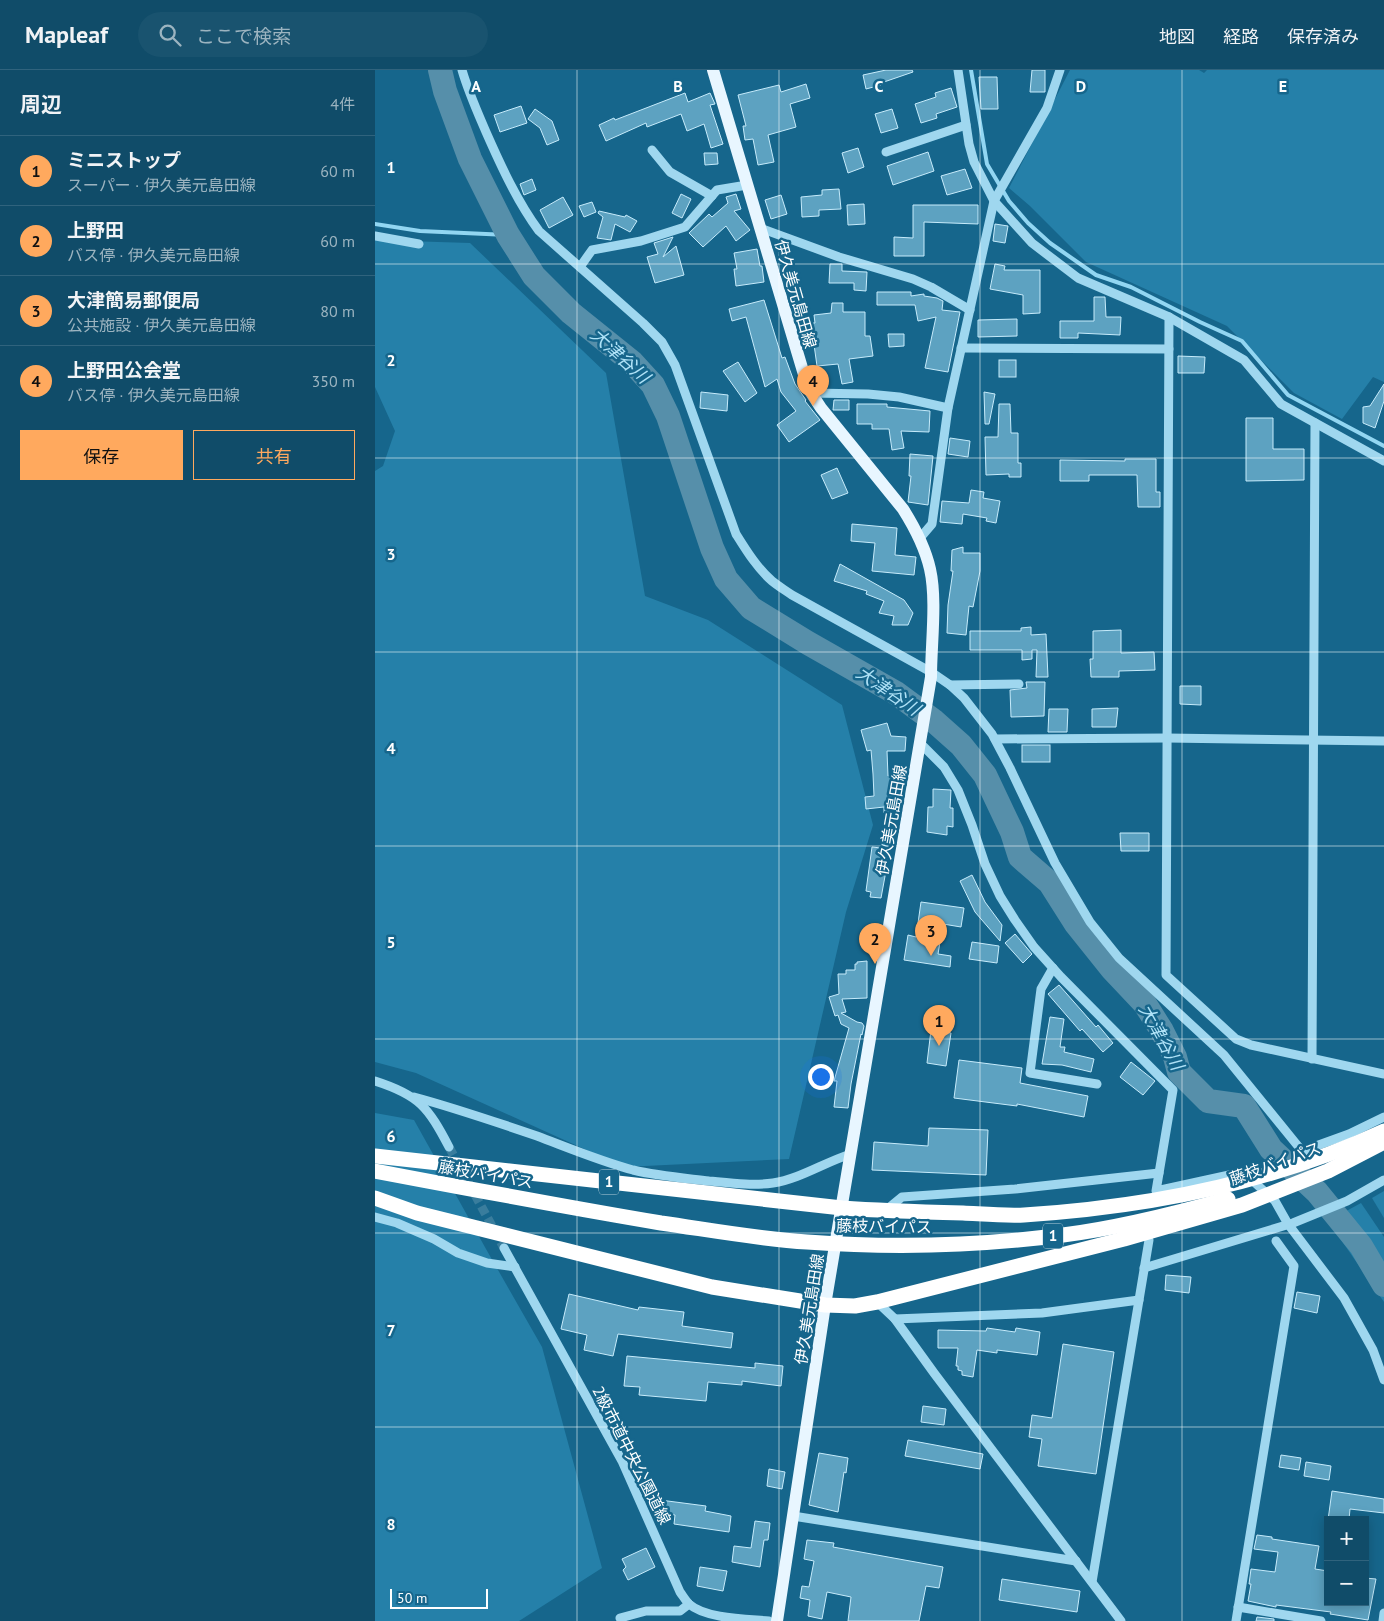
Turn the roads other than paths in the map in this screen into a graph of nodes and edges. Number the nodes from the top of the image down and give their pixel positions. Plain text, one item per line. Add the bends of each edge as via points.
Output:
1 (462, 70) edge
2 (713, 70) edge
3 (958, 70) edge
4 (1060, 70) edge
5 (966, 126) junction
6 (652, 150) dead end
7 (886, 152) dead end
8 (747, 185) junction
9 (712, 196) junction
10 (994, 201) junction
11 (760, 228) junction
12 (375, 236) edge
13 (419, 244) dead end
14 (580, 267) junction
15 (970, 310) junction
16 (1169, 317) junction
17 (961, 348) junction
18 (1169, 349) junction
19 (811, 393) junction
20 (948, 408) junction
21 (1315, 423) junction
22 (1384, 462) edge
23 (920, 538) junction
24 (931, 674) junction
25 (1019, 684) dead end
26 (950, 685) junction
27 (1167, 738) junction
28 (995, 739) junction
29 (921, 740) junction
30 (1313, 740) junction
31 (1384, 740) edge
32 (1053, 968) junction
33 (1312, 1059) junction
34 (1384, 1074) edge
35 (375, 1081) edge
36 (1097, 1084) dead end
37 (413, 1097) junction
38 (1384, 1117) edge
39 (1384, 1131) edge
40 (1384, 1141) edge
41 (449, 1148) tunnel mouth
42 (851, 1154) junction
43 (375, 1156) edge
44 (375, 1171) edge
45 (1159, 1173) junction
46 (1384, 1180) edge
47 (1238, 1195) junction
48 (375, 1198) edge
49 (842, 1208) junction
50 (885, 1211) junction
51 (375, 1217) edge
52 (1291, 1223) junction
53 (1149, 1240) dead end
54 (1277, 1241) dead end
55 (505, 1248) tunnel mouth
56 (515, 1267) junction
57 (1144, 1268) junction
58 (1139, 1300) junction
59 (877, 1302) junction
60 (825, 1305) junction
61 (895, 1319) junction
62 (1384, 1380) edge
63 (793, 1516) junction
64 (1076, 1561) junction
65 (1092, 1582) junction
66 (689, 1604) junction
67 (1238, 1607) junction
68 (1384, 1613) edge
69 (620, 1618) dead end
70 (769, 1621) edge
71 (777, 1621) edge
72 (1121, 1621) edge
73 (1236, 1621) edge
74 (1321, 1621) edge
75 (1383, 1621) edge

1 - 14 street via 499,161 528,217
2 - 8 main road, 伊久美元島田線
3 - 5 street
4 - 10 street via 1047,108
5 - 7 street
5 - 10 street via 975,162
6 - 9 street via 670,172
8 - 9 street via 717,190
8 - 11 main road, 伊久美元島田線
9 - 14 street via 685,226 641,241 592,250
10 - 15 street
10 - 16 street via 1032,244 1078,278
11 - 15 street via 839,257 913,279
11 - 19 main road, 伊久美元島田線
12 - 13 street
14 - 24 street via 662,342 675,364 736,534 746,551 772,581 792,595
15 - 17 street
16 - 18 street
16 - 21 street via 1243,360 1281,404
17 - 18 street
17 - 20 street
18 - 27 street
19 - 20 street via 899,397
19 - 23 main road, 伊久美元島田線 via 903,509
20 - 23 street via 932,524
21 - 22 street
21 - 30 street
23 - 24 main road, 伊久美元島田線 via 930,570 933,598
24 - 26 street
24 - 29 main road, 伊久美元島田線
25 - 26 street
26 - 28 street
27 - 28 street
27 - 30 street
27 - 33 street via 1166,974 1236,1039
28 - 38 street via 1055,863 1090,922 1119,958 1224,1055 1302,1151
29 - 32 street via 944,766 958,790 985,864 1005,904 1034,947
29 - 42 main road, 伊久美元島田線
30 - 31 street
30 - 33 street
32 - 36 street via 1041,989 1031,1073
32 - 45 street via 1173,1090
33 - 34 street
35 - 37 street
37 - 41 street via 438,1127
37 - 42 street via 464,1111 635,1171 674,1177 742,1184 774,1183
39 - 47 highway, 1 via 1297,1166
40 - 47 highway, 1 via 1327,1171
42 - 49 main road, 伊久美元島田線
43 - 49 highway, 1
44 - 47 highway, 藤枝バイパス / 1 via 626,1217 763,1238 862,1244 938,1245 1065,1235 1169,1215
45 - 50 street via 1015,1189 902,1197
45 - 52 street via 1157,1191 1243,1172 1275,1201
46 - 52 street via 1347,1202
47 - 50 highway, 1 via 1170,1197 1022,1215
47 - 59 highway, 1 via 1133,1236
48 - 60 highway, 1 via 426,1215 712,1287
49 - 50 highway, 1
49 - 60 main road, 伊久美元島田線
51 - 56 street via 434,1239 458,1253 487,1263
52 - 57 street
52 - 62 street via 1344,1298 1373,1350
53 - 57 street
54 - 67 street via 1294,1266
55 - 56 street, 2級市道中央公園道線
56 - 66 street, 2級市道中央公園道線 via 622,1461 680,1592
57 - 58 street
58 - 61 street via 1042,1313
58 - 65 street
59 - 60 highway, 1 via 855,1306
59 - 61 street
60 - 63 main road, 伊久美元島田線
61 - 64 street
63 - 64 street
63 - 71 main road, 伊久美元島田線
64 - 65 street
65 - 72 street
66 - 69 street via 680,1610 646,1611
66 - 70 street via 699,1611 713,1614
67 - 73 street
67 - 74 street
68 - 75 street

